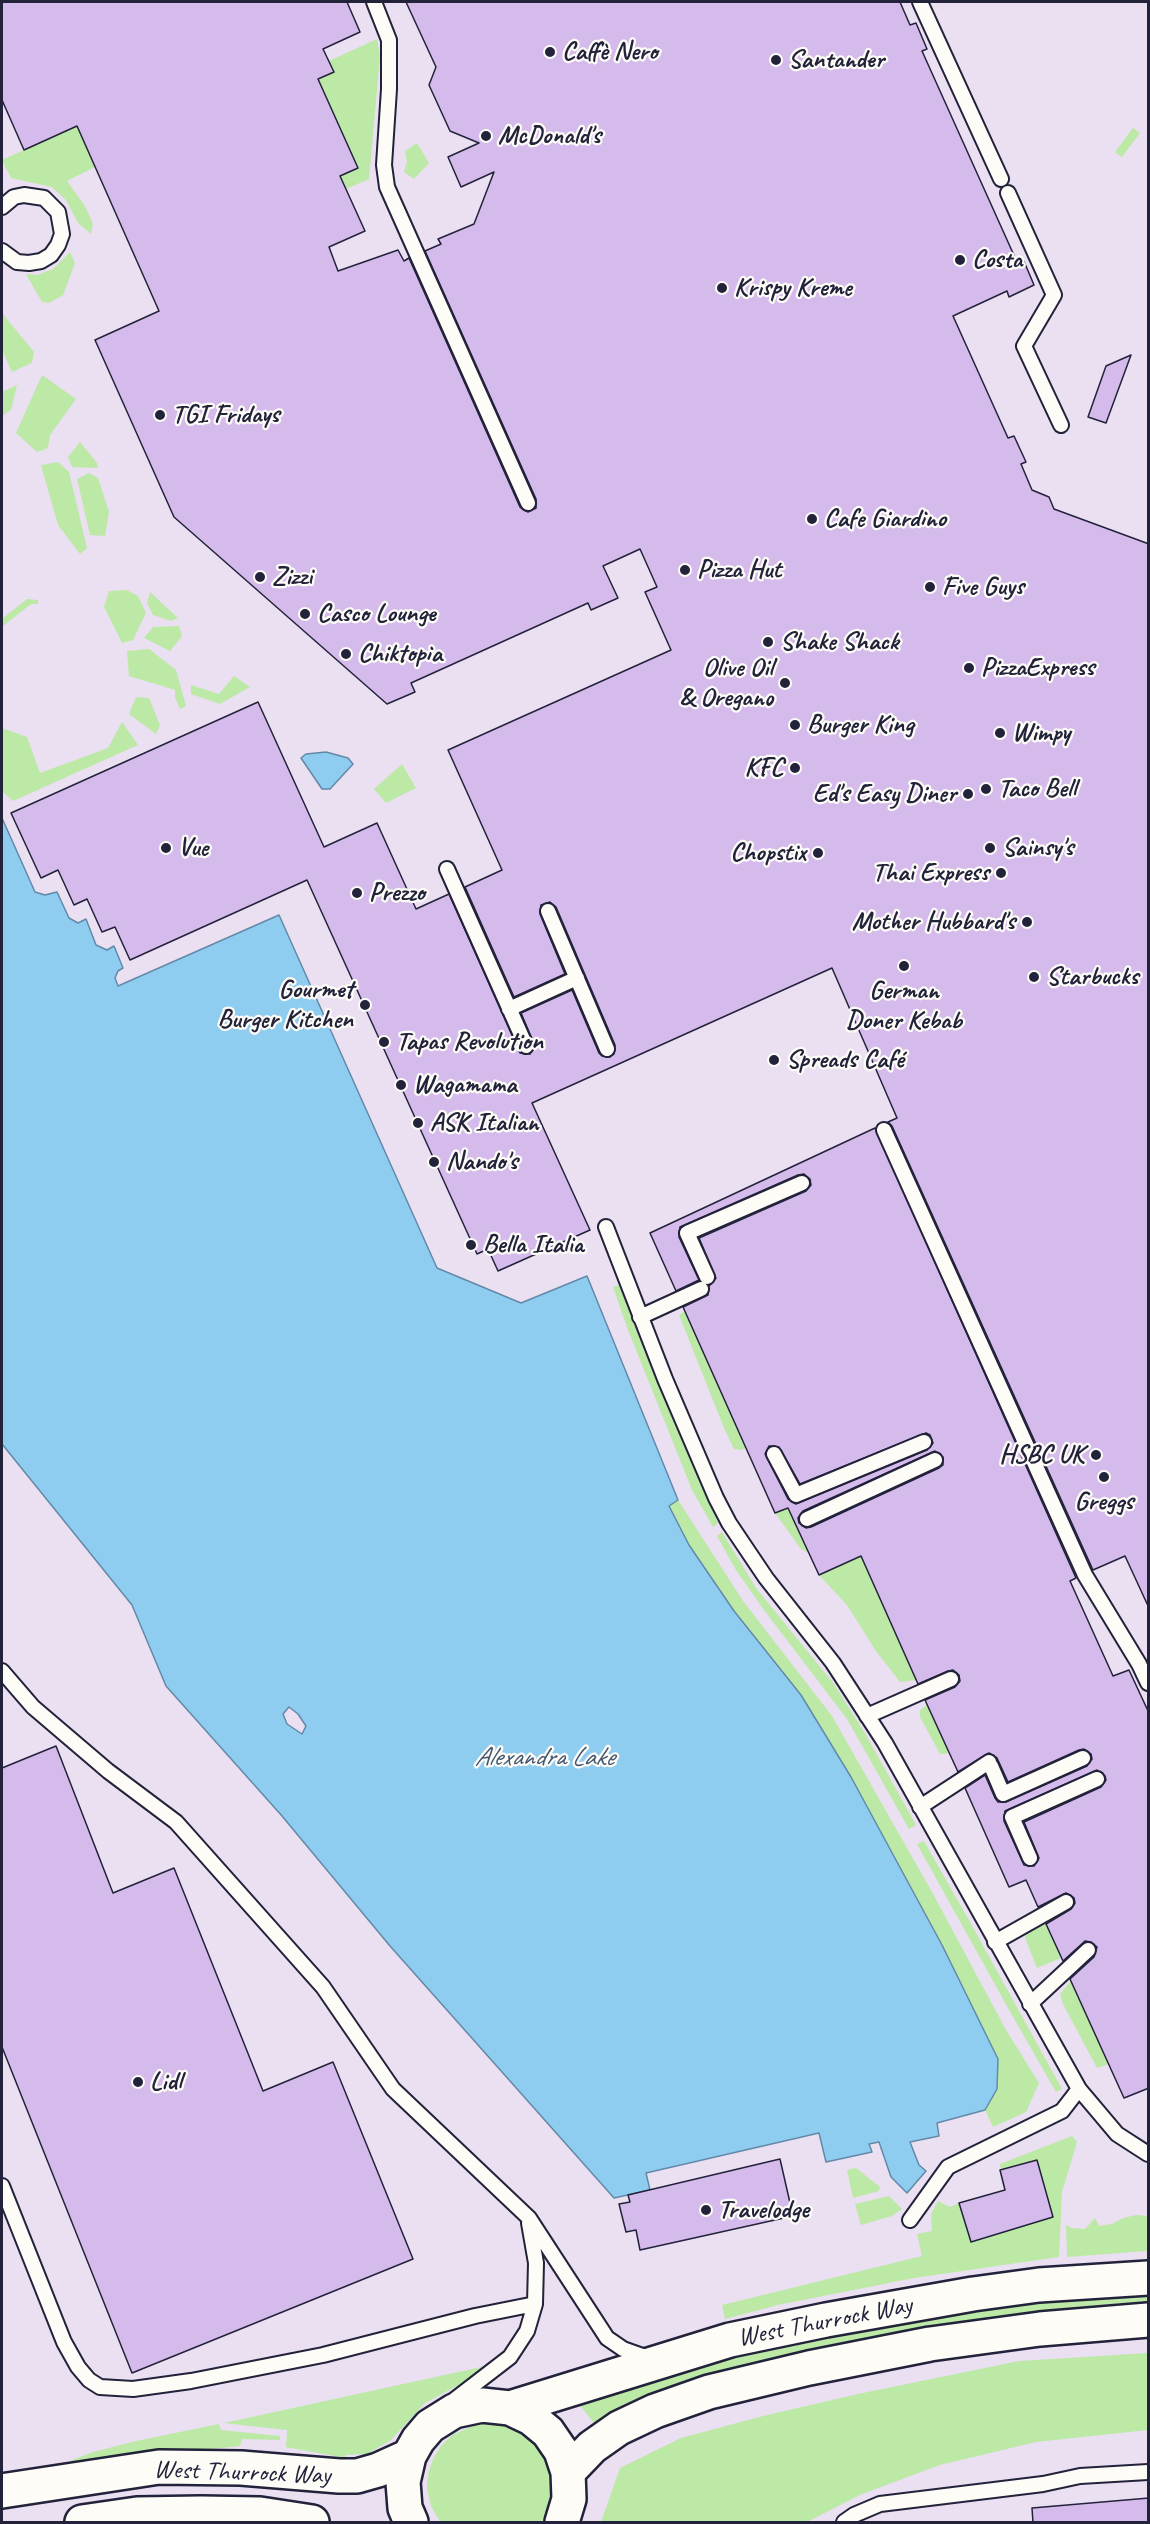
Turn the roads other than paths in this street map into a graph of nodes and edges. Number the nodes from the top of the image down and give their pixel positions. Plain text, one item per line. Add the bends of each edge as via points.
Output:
1 (374, 2) edge
2 (920, 2) edge
3 (1001, 179) dead end
4 (1008, 193) dead end
5 (3, 202) edge
6 (2, 251) edge
7 (1061, 425) dead end
8 (528, 503) dead end
9 (447, 869) dead end
10 (548, 910) dead end
11 (577, 978) junction
12 (509, 1008) junction
13 (526, 1046) dead end
14 (607, 1049) dead end
15 (884, 1130) dead end
16 (802, 1183) dead end
17 (606, 1227) dead end
18 (640, 1317) junction
19 (924, 1442) dead end
20 (774, 1454) dead end
21 (934, 1460) dead end
22 (807, 1519) dead end
23 (2, 1671) edge
24 (951, 1679) dead end
25 (1149, 1683) edge
26 (867, 1716) junction
27 (1083, 1758) dead end
28 (1097, 1779) dead end
29 (920, 1807) junction
30 (1030, 1858) dead end
31 (1066, 1902) dead end
32 (995, 1942) junction
33 (1088, 1950) dead end
34 (1030, 2004) junction
35 (1079, 2089) junction
36 (1149, 2154) edge
37 (2, 2186) edge
38 (529, 2218) junction
39 (910, 2220) dead end
40 (1149, 2278) edge
41 (535, 2304) junction
42 (1149, 2320) edge
43 (658, 2361) junction
44 (510, 2408) junction
45 (430, 2426) junction
46 (409, 2456) junction
47 (568, 2472) junction
48 (1149, 2472) edge
49 (2, 2491) edge
50 (82, 2523) edge
51 (312, 2523) edge
52 (411, 2523) edge
53 (562, 2523) edge
54 (844, 2523) edge

1 - 8 lane via 389,40 384,165 387,187
2 - 3 lane
4 - 7 lane via 1054,295 1024,346
5 - 6 lane via 24,195 44,198 58,212 62,234 51,255 41,261 17,262
9 - 12 lane
10 - 11 lane
11 - 12 lane
11 - 14 lane
12 - 13 lane
15 - 25 lane via 1085,1575
16 - 18 lane via 687,1233 704,1283
17 - 18 lane
18 - 26 lane via 725,1515
19 - 20 lane via 796,1495
21 - 22 lane
23 - 38 lane via 33,1707 176,1822 323,1987 393,2089
24 - 26 lane
26 - 29 lane
27 - 29 lane via 1003,1794 990,1764
28 - 30 lane via 1012,1817
29 - 32 lane
31 - 32 lane
32 - 34 lane
33 - 34 lane
34 - 35 lane
35 - 36 lane via 1117,2134
35 - 39 lane via 1062,2111 948,2166
37 - 41 lane via 64,2342 78,2367 100,2387 133,2389 191,2381 323,2355
38 - 41 lane via 536,2263
38 - 43 lane via 607,2338 623,2349
40 - 43 main road, West Thurrock Way via 973,2294 826,2319
41 - 45 lane via 527,2331 510,2357 452,2400
42 - 47 main road, West Thurrock Way via 1040,2328 930,2344 709,2392 619,2428 592,2447
43 - 44 main road, West Thurrock Way
44 - 45 main road via 482,2405 454,2411
44 - 47 main road via 548,2432 561,2451
45 - 46 main road
46 - 49 main road, West Thurrock Way via 357,2476 159,2467
46 - 52 main road via 403,2482 405,2508
47 - 53 main road via 569,2499
48 - 54 lane via 1080,2476 880,2504
50 - 51 main road, West Thurrock Way via 137,2514 201,2513 260,2514

